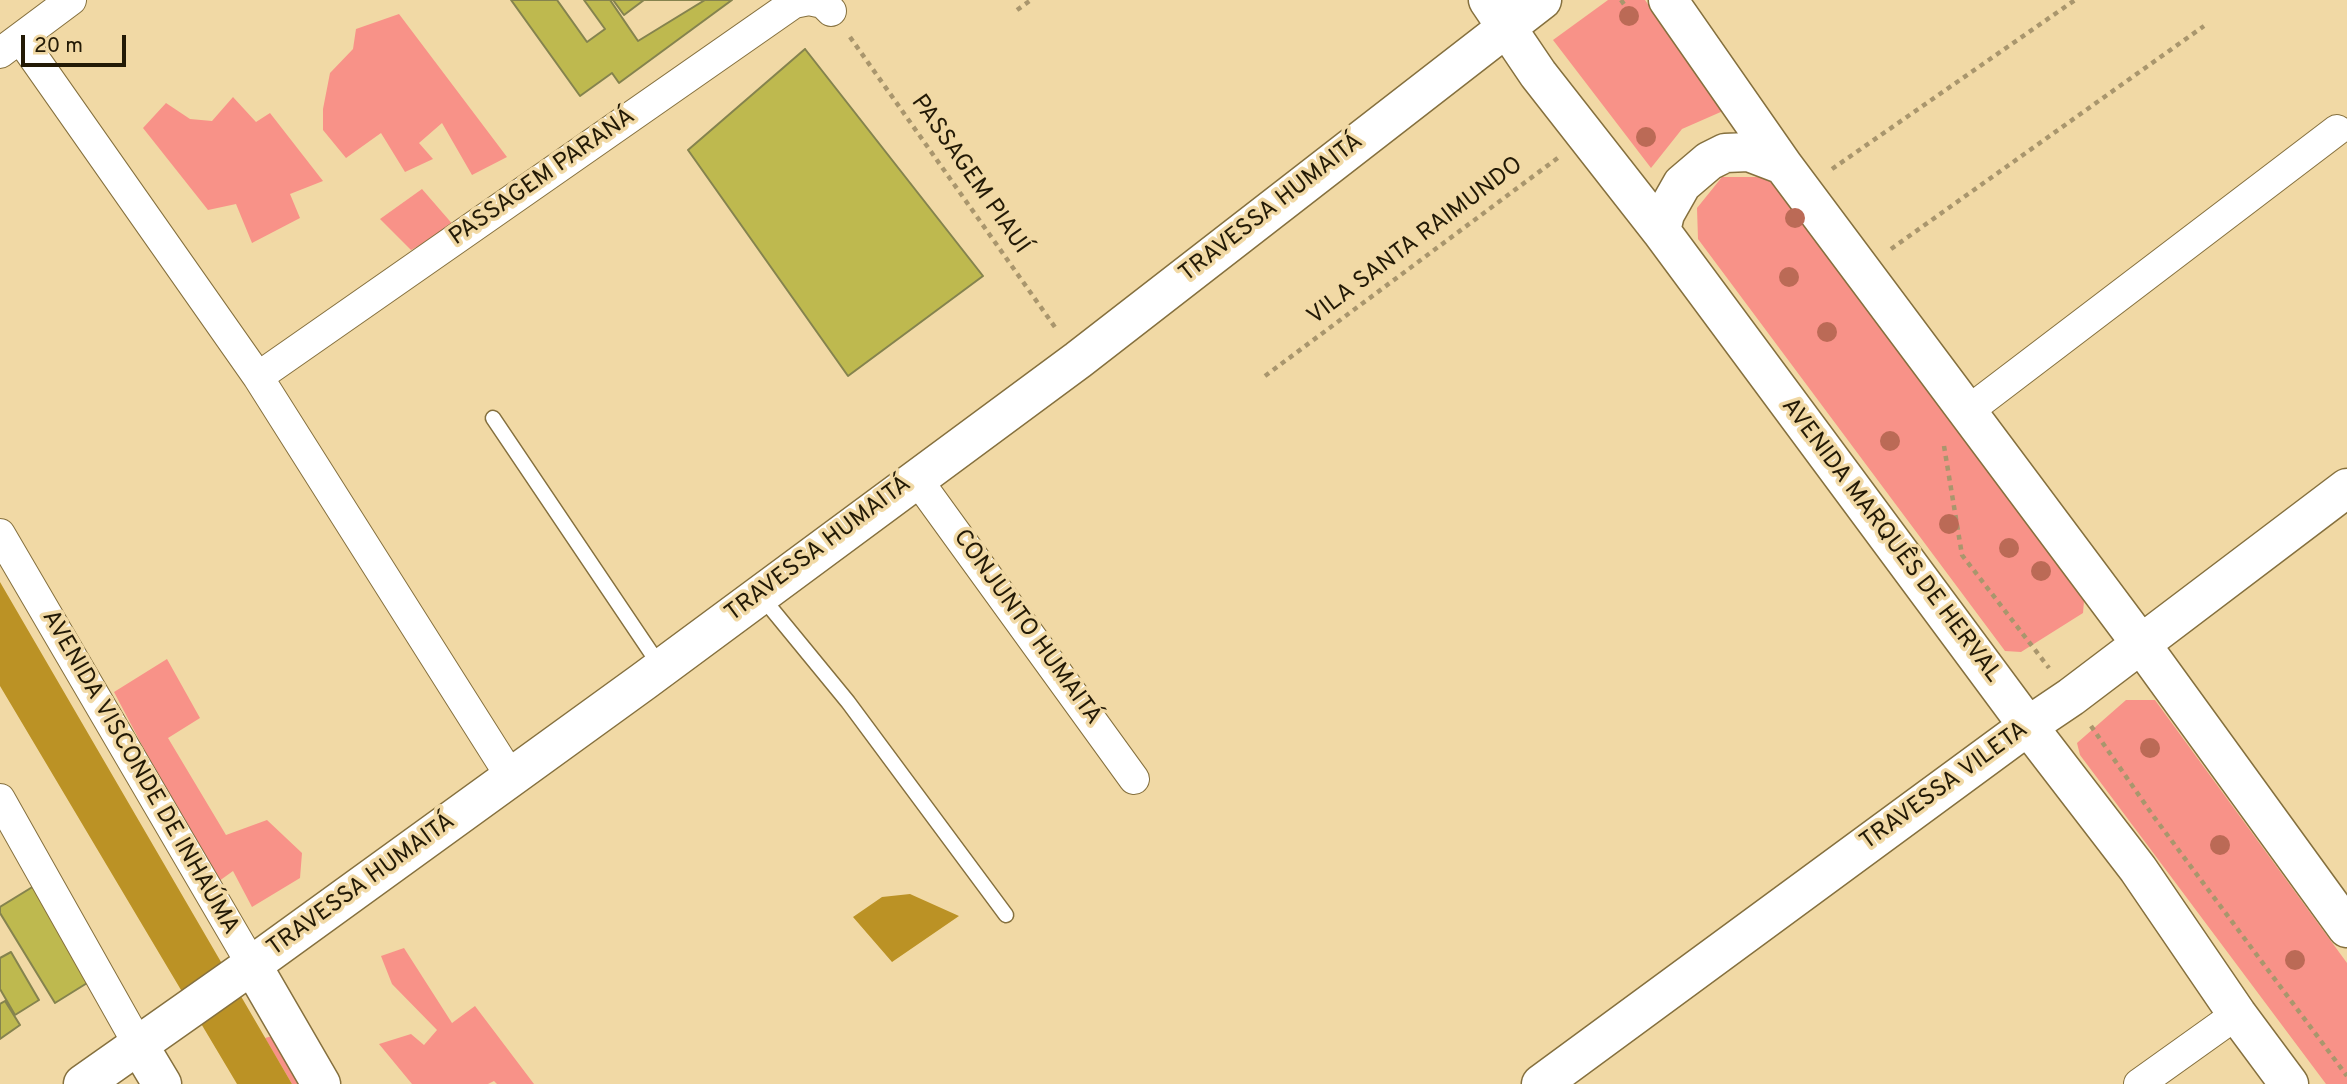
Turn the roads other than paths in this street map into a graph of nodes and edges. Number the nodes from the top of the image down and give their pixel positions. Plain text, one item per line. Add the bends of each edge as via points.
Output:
1 (71, 0) edge
2 (1542, 0) edge
3 (1668, 0) edge
4 (831, 11) road end
5 (1497, 15) edge
6 (10, 46) edge
7 (2337, 130) dead end
8 (1793, 177) junction
9 (1661, 231) junction
10 (258, 377) junction
11 (1968, 411) junction
12 (494, 418) dead end
13 (916, 478) junction
14 (2344, 496) edge
15 (0, 534) edge
16 (760, 595) junction
17 (2141, 644) junction
18 (661, 667) junction
19 (2028, 726) junction
20 (511, 777) junction
21 (1135, 779) dead end
22 (0, 799) edge
23 (1006, 915) dead end
24 (2347, 928) edge
25 (252, 965) junction
26 (2237, 1014) junction
27 (138, 1044) junction
28 (83, 1084) edge
29 (162, 1084) edge
30 (321, 1084) edge
31 (1541, 1084) edge
32 (2139, 1084) edge
33 (2289, 1084) edge

1 - 6 street
2 - 5 street, TRAVESSA HUMAITÁ
3 - 8 street
4 - 10 street, PASSAGEM PARANÁ via 823,3 794,3
5 - 9 street, AVENIDA MARQUÊS DE HERVAL
5 - 13 street, TRAVESSA HUMAITÁ via 1479,47 1078,360
6 - 10 street
7 - 11 street
8 - 9 street via 1749,152 1725,153 1682,184
8 - 11 street
9 - 19 street, AVENIDA MARQUÊS DE HERVAL
10 - 20 street
11 - 17 street
12 - 18 lane
13 - 16 street, TRAVESSA HUMAITÁ
13 - 21 street, CONJUNTO HUMAITÁ
14 - 17 street, TRAVESSA VILETA
15 - 25 street, AVENIDA VISCONDE DE INHAÚMA
16 - 18 street, TRAVESSA HUMAITÁ
16 - 23 lane via 848,702
17 - 19 street, TRAVESSA VILETA
17 - 24 street
18 - 20 street, TRAVESSA HUMAITÁ
19 - 26 street, AVENIDA MARQUÊS DE HERVAL via 2138,869
19 - 31 street, TRAVESSA VILETA
20 - 25 street, TRAVESSA HUMAITÁ
22 - 27 street
25 - 27 street, TRAVESSA HUMAITÁ
25 - 30 street, AVENIDA VISCONDE DE INHAÚMA
26 - 32 street
26 - 33 street, AVENIDA MARQUÊS DE HERVAL
27 - 28 street, TRAVESSA HUMAITÁ
27 - 29 street

